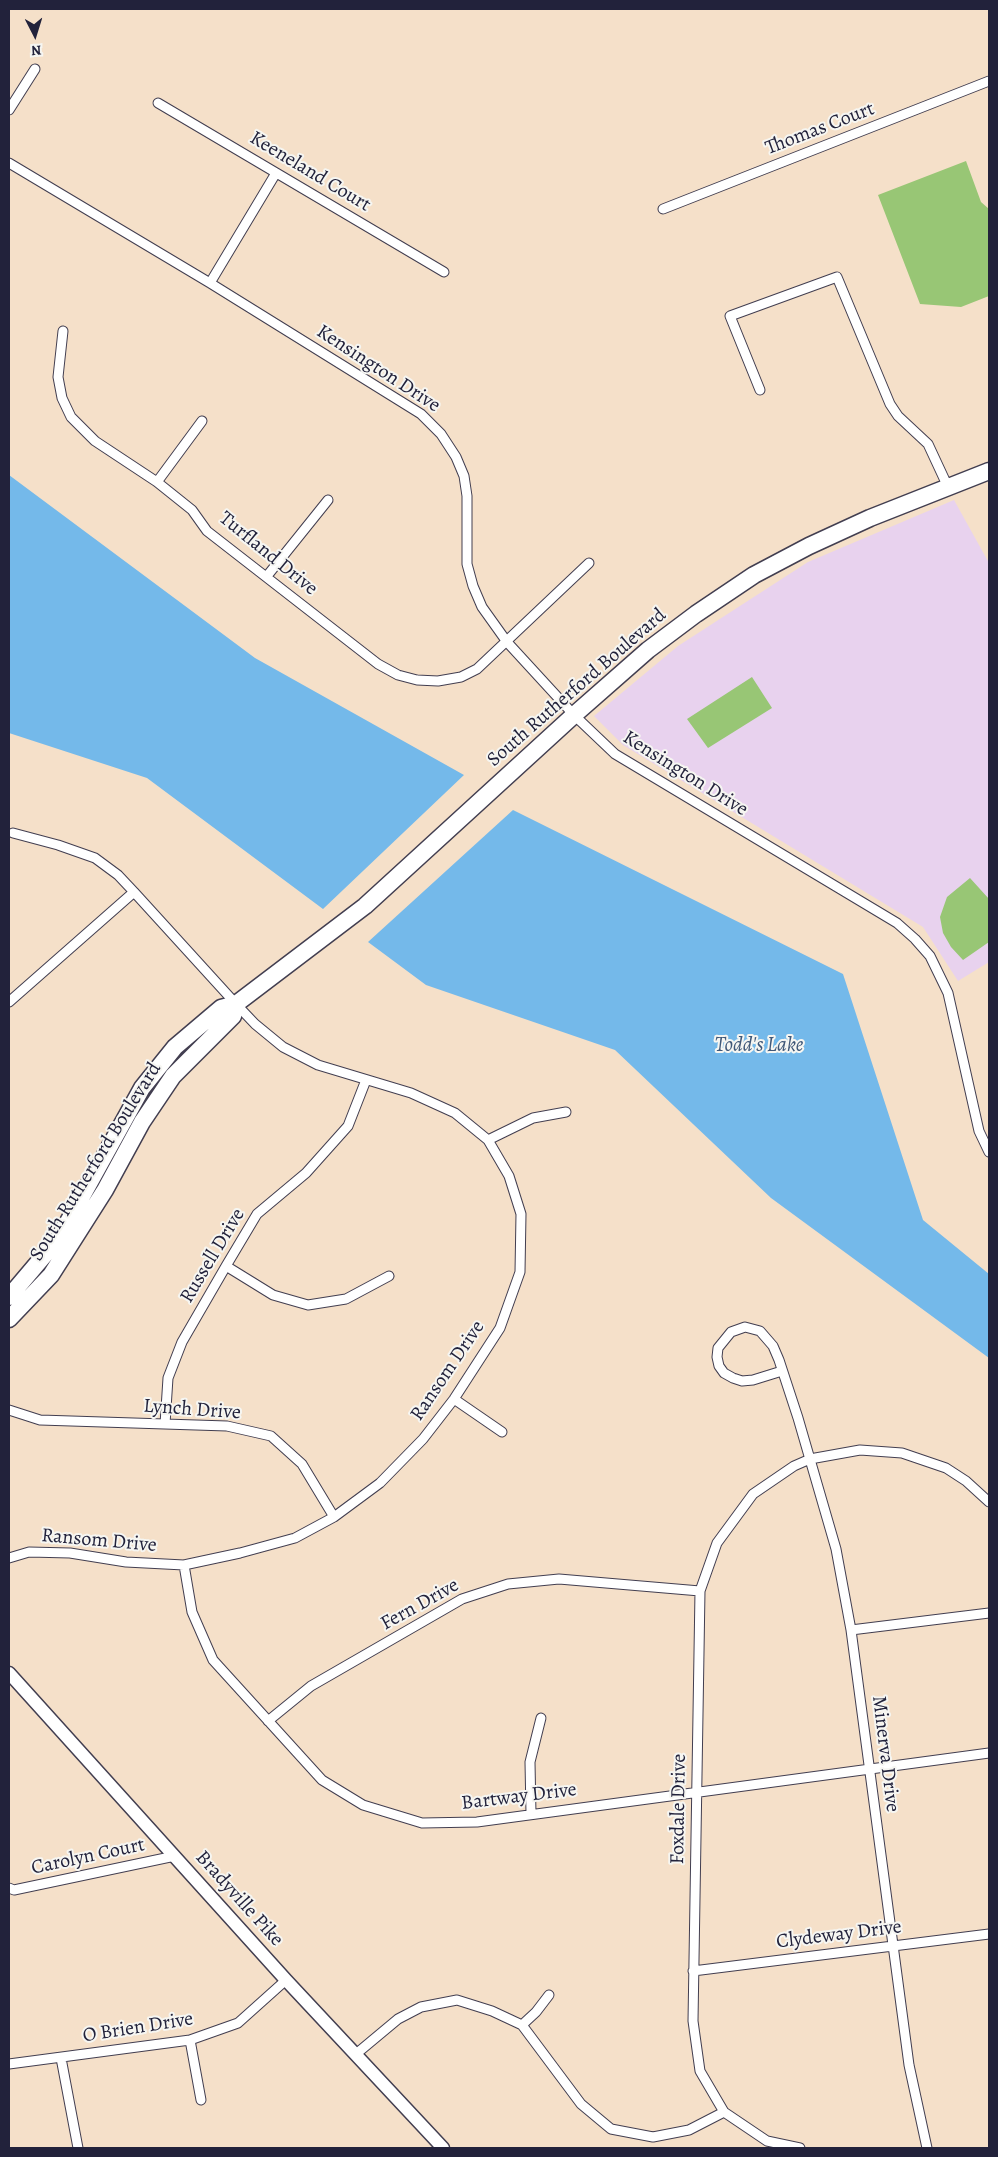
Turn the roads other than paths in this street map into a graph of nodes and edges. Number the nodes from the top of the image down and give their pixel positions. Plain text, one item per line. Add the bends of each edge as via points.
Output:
1 (35, 69) dead end
2 (989, 81) edge
3 (158, 103) dead end
4 (9, 110) edge
5 (9, 163) edge
6 (276, 173) junction
7 (663, 209) dead end
8 (444, 272) dead end
9 (210, 283) junction
10 (63, 331) dead end
11 (760, 390) dead end
12 (202, 421) dead end
13 (989, 471) edge
14 (157, 482) junction
15 (948, 487) junction
16 (328, 500) dead end
17 (589, 563) dead end
18 (267, 576) junction
19 (507, 642) junction
20 (574, 715) junction
21 (10, 833) edge
22 (134, 892) junction
23 (9, 1002) edge
24 (236, 1004) junction
25 (366, 1080) junction
26 (566, 1112) dead end
27 (488, 1140) junction
28 (989, 1152) edge
29 (226, 1266) junction
30 (389, 1276) dead end
31 (9, 1297) edge
32 (9, 1319) edge
33 (782, 1371) junction
34 (454, 1399) junction
35 (9, 1410) edge
36 (165, 1424) junction
37 (502, 1432) dead end
38 (810, 1459) junction
39 (989, 1502) edge
40 (334, 1516) junction
41 (9, 1558) edge
42 (184, 1565) junction
43 (700, 1591) junction
44 (989, 1614) edge
45 (851, 1630) junction
46 (9, 1672) edge
47 (541, 1718) dead end
48 (268, 1721) junction
49 (989, 1753) edge
50 (869, 1770) junction
51 (696, 1792) junction
52 (531, 1814) junction
53 (175, 1856) junction
54 (9, 1888) edge
55 (989, 1934) edge
56 (893, 1946) junction
57 (693, 1971) junction
58 (286, 1980) junction
59 (549, 1996) dead end
60 (522, 2025) junction
61 (190, 2040) junction
62 (356, 2054) junction
63 (61, 2058) junction
64 (9, 2064) edge
65 (201, 2100) dead end
66 (724, 2112) junction
67 (78, 2148) edge
68 (443, 2148) edge
69 (800, 2148) edge
70 (927, 2148) edge

1 - 4 street
2 - 7 street, Thomas Court
3 - 6 street, Keeneland Court
5 - 9 street, Kensington Drive
6 - 8 street, Keeneland Court
6 - 9 street
9 - 19 street, Kensington Drive via 421,414 441,434 464,476 468,564 473,586 482,607
10 - 14 street, Turfland Drive via 58,377 62,398 71,417 95,441
11 - 15 street via 730,316 838,277 890,404 928,444
12 - 14 street
13 - 15 highway, South Rutherford Boulevard
14 - 18 street, Turfland Drive via 192,510 207,531
15 - 20 highway, South Rutherford Boulevard via 870,518 754,575 648,650
16 - 18 street
17 - 19 street, Turfland Drive
18 - 19 street, Turfland Drive via 378,664 398,675 438,681 461,677 477,669
19 - 20 street, Kensington Drive
20 - 24 highway, South Rutherford Boulevard via 365,906
20 - 28 street, Kensington Drive via 615,754 897,923 915,939 930,956 948,993 979,1131
21 - 22 street, Ransom Drive via 95,858
22 - 23 street
22 - 24 street, Ransom Drive
24 - 25 street, Ransom Drive via 283,1047 318,1065
24 - 31 highway, South Rutherford Boulevard via 221,1008 175,1047 142,1088 59,1238
24 - 32 highway, South Rutherford Boulevard via 234,1016 173,1076 51,1275
25 - 27 street, Ransom Drive via 411,1093 455,1113
25 - 29 street, Russell Drive via 348,1126 306,1173 257,1214
26 - 27 street via 533,1118
27 - 34 street, Ransom Drive via 509,1176 521,1214 520,1272 500,1328
29 - 30 street via 273,1295 308,1305 346,1299
29 - 36 street, Russell Drive via 182,1342 168,1378
33 - 33 street, Minerva Drive via 753,1380 733,1378 719,1366 718,1348 734,1330 755,1329 770,1342
33 - 38 street, Minerva Drive
34 - 37 street
34 - 40 street, Ransom Drive via 423,1439 380,1484
35 - 36 street, Lynch Drive via 40,1420
36 - 40 street, Lynch Drive via 227,1426 271,1436 302,1464
38 - 39 street, Foxdale Drive via 860,1450 902,1453 946,1468
38 - 43 street, Foxdale Drive via 753,1494 717,1542
38 - 45 street, Minerva Drive via 836,1549
40 - 42 street, Ransom Drive via 295,1538
41 - 42 street, Ransom Drive via 29,1552 70,1553 126,1562
42 - 48 street, Bartway Drive via 192,1612 213,1660
43 - 48 street, Fern Drive via 559,1579 508,1584 462,1599 311,1686
43 - 51 street, Foxdale Drive
44 - 45 street
45 - 50 street, Minerva Drive
46 - 53 main road, Bradyville Pike
47 - 52 street via 530,1762
48 - 52 street, Bartway Drive via 322,1780 363,1805 422,1823 477,1822
49 - 50 street, Bartway Drive
50 - 51 street, Bartway Drive
50 - 56 street, Minerva Drive
51 - 52 street, Bartway Drive
51 - 57 street, Foxdale Drive
53 - 54 street, Carolyn Court via 14,1890
53 - 58 main road, Bradyville Pike
55 - 56 street, Clydeway Drive
56 - 57 street, Clydeway Drive
56 - 70 street, Minerva Drive via 909,2065
57 - 66 street, Foxdale Drive via 692,2021 700,2071
58 - 61 street, O Brien Drive via 238,2023
58 - 62 main road, Bradyville Pike
59 - 60 street
60 - 62 street via 457,2000 421,2007 398,2019
60 - 66 street via 581,2104 611,2129 653,2137 689,2130
61 - 63 street, O Brien Drive
61 - 65 street
62 - 68 main road, Bradyville Pike
63 - 64 street, O Brien Drive
63 - 67 street
66 - 69 street, Foxdale Drive via 767,2141

